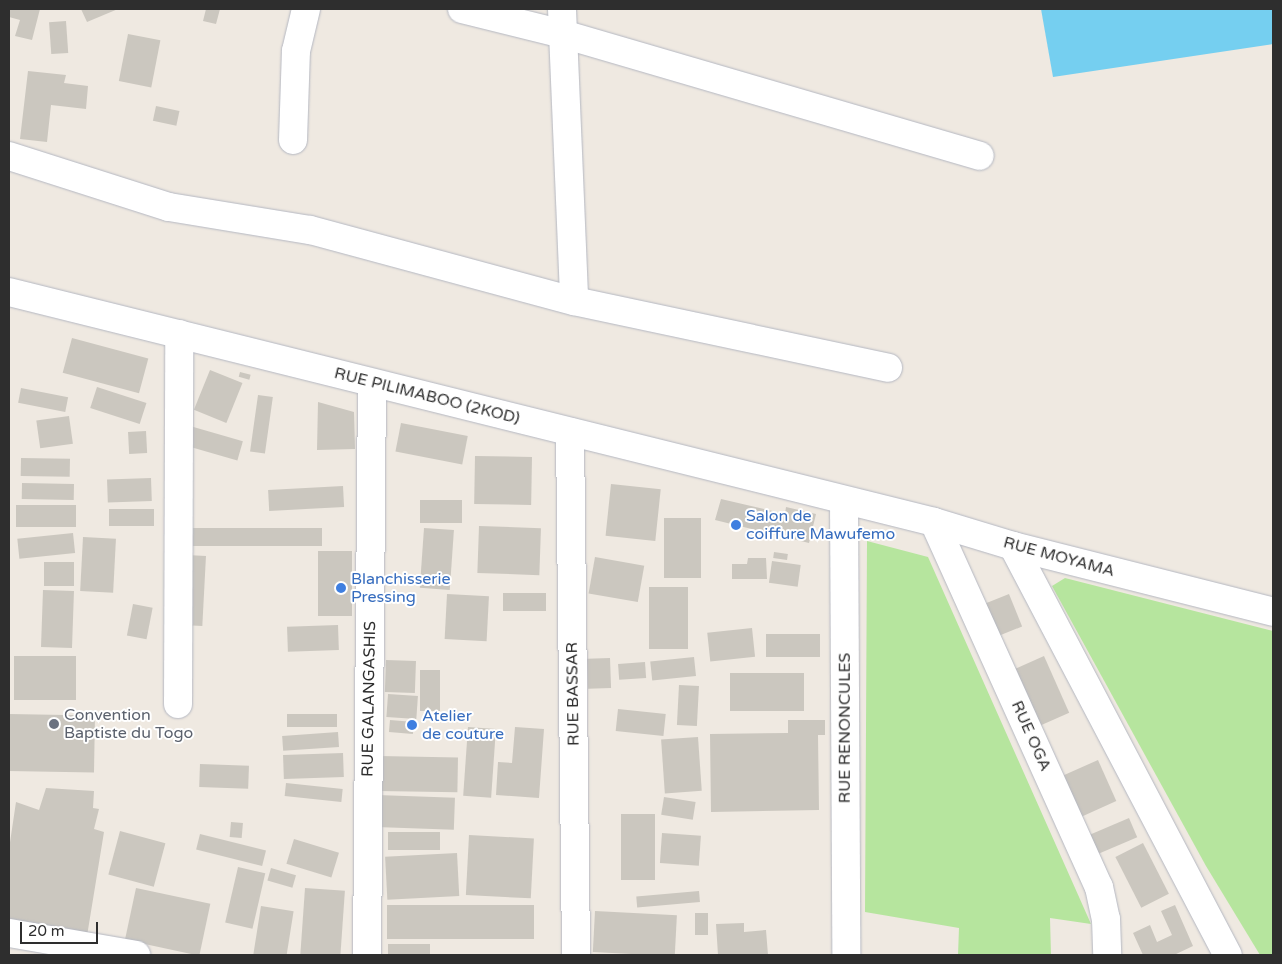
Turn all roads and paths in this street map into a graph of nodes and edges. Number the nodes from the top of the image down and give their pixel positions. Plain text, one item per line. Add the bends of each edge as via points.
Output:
1 (306, 9) edge
2 (462, 9) edge
3 (562, 22) edge
4 (293, 140) dead end
5 (9, 156) edge
6 (979, 156) dead end
7 (9, 292) edge
8 (574, 302) junction
9 (179, 334) junction
10 (888, 368) dead end
11 (372, 383) junction
12 (570, 432) junction
13 (844, 501) junction
14 (934, 522) junction
15 (1013, 546) junction
16 (1273, 612) edge
17 (178, 704) dead end
18 (9, 933) edge
19 (136, 955) edge
20 (367, 955) edge
21 (576, 955) edge
22 (846, 955) edge
23 (1106, 955) edge
24 (1228, 955) edge

1 - 4 street via 296,50
2 - 3 street
3 - 6 street
3 - 8 street
5 - 8 street via 169,207 310,230
7 - 9 street, RUE PILIMABOO (2KOD)
8 - 10 street
9 - 11 street, RUE PILIMABOO (2KOD)
9 - 17 street
11 - 12 street, RUE PILIMABOO (2KOD)
11 - 20 street, RUE GALANGASHIS
12 - 13 street, RUE PILIMABOO (2KOD)
12 - 21 street, RUE BASSAR
13 - 14 street, RUE MOYAMA
13 - 22 street, RUE RENONCULES
14 - 15 street, RUE MOYAMA
14 - 23 street, RUE OGA via 1099,886 1106,918
15 - 16 street, RUE MOYAMA
15 - 24 street
18 - 19 street

